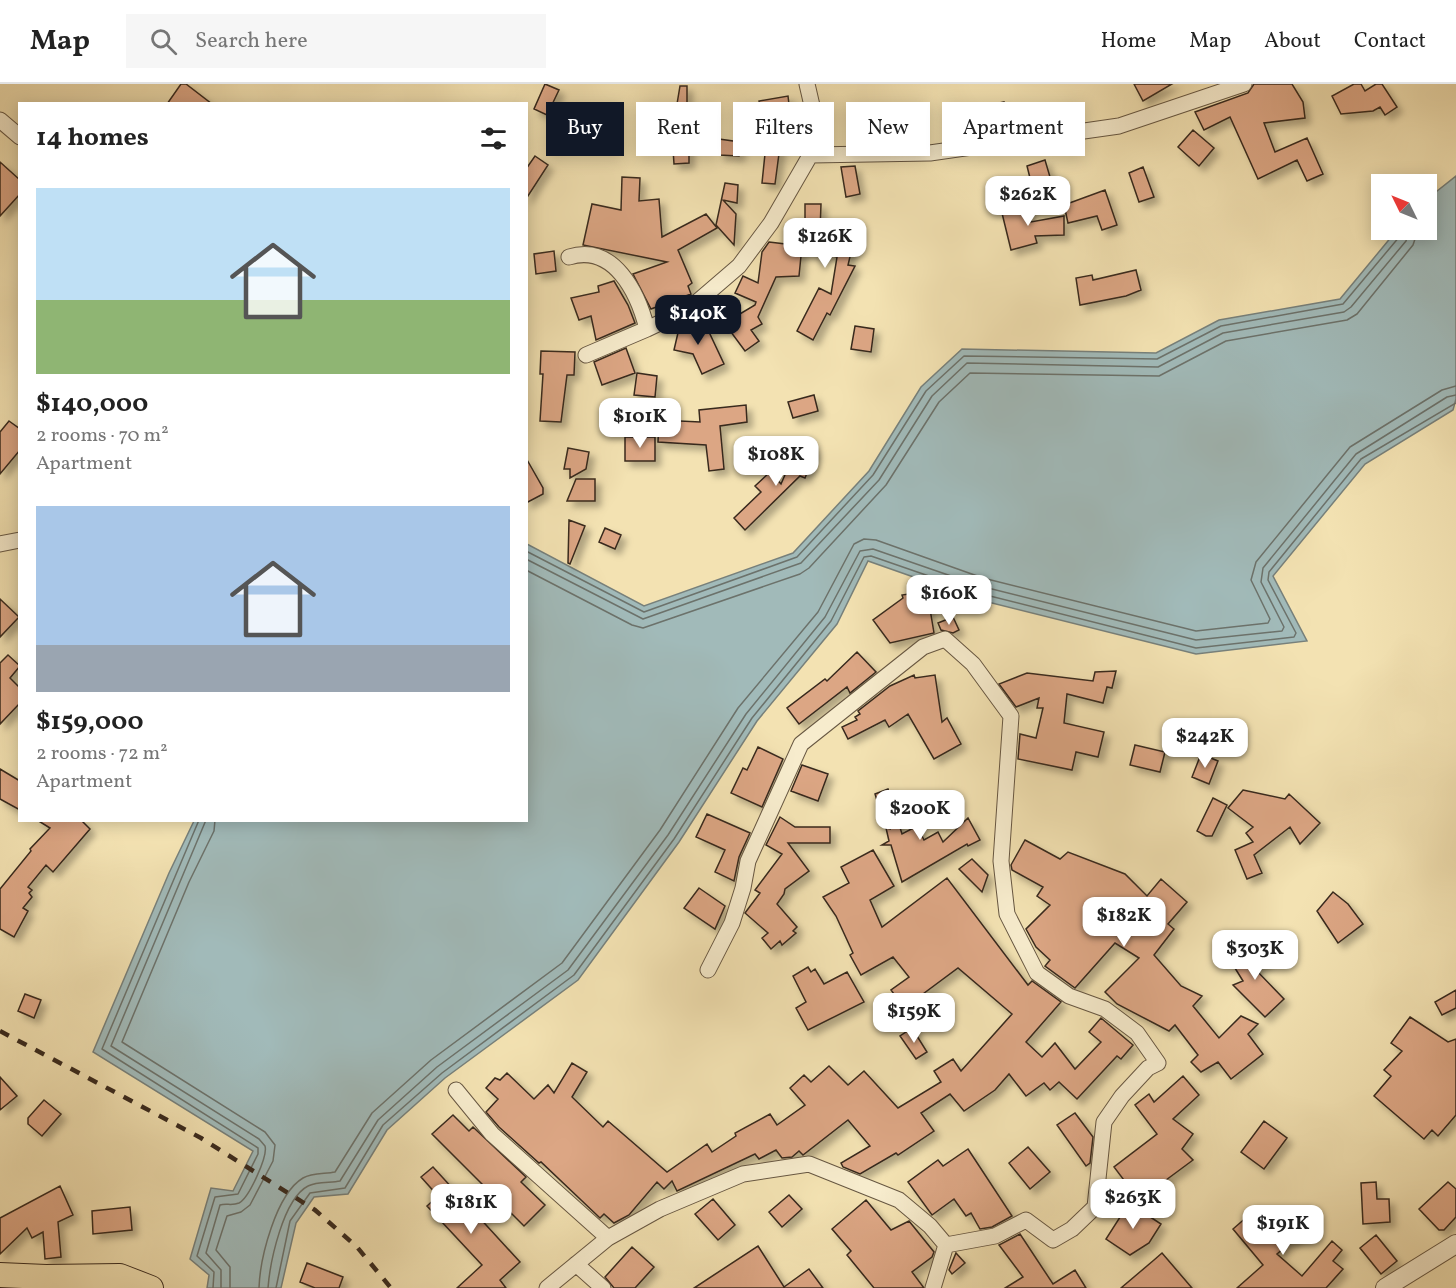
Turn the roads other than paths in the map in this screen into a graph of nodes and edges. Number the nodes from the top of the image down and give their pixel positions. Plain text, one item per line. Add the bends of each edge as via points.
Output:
1 (807, 84) edge
2 (1244, 84) edge
3 (1227, 88) edge
4 (811, 102) edge
5 (0, 120) edge
6 (18, 135) edge
7 (834, 155) edge
8 (810, 156) edge
9 (569, 257) dead end
10 (647, 329) junction
11 (586, 355) dead end
12 (18, 540) edge
13 (0, 544) edge
14 (708, 970) dead end
15 (456, 1090) dead end
16 (608, 1238) junction
17 (1456, 1244) edge
18 (946, 1245) junction
19 (576, 1264) junction
20 (0, 1275) edge
21 (151, 1288) edge
22 (547, 1288) edge
23 (603, 1288) edge
24 (933, 1288) edge
25 (1384, 1288) edge

1 - 4 street
2 - 3 street
3 - 7 street via 1119,126 930,153
5 - 6 street
8 - 10 street via 771,223 739,266 689,309
9 - 10 street via 586,252 609,261 640,302
10 - 11 street
12 - 13 street
14 - 18 street via 732,924 748,861 801,744 904,660 945,639 973,664 1011,716 1001,861 1007,914 1037,973 1069,996 1105,1009 1137,1034 1158,1063 1148,1068 1122,1096 1104,1122 1095,1207 1072,1229 1053,1240 1026,1220 996,1236
15 - 16 street via 492,1134
16 - 18 street via 660,1209 743,1174 809,1164 899,1200
16 - 19 street
17 - 25 street
18 - 24 street
19 - 22 street
19 - 23 street
20 - 21 highway via 120,1276

